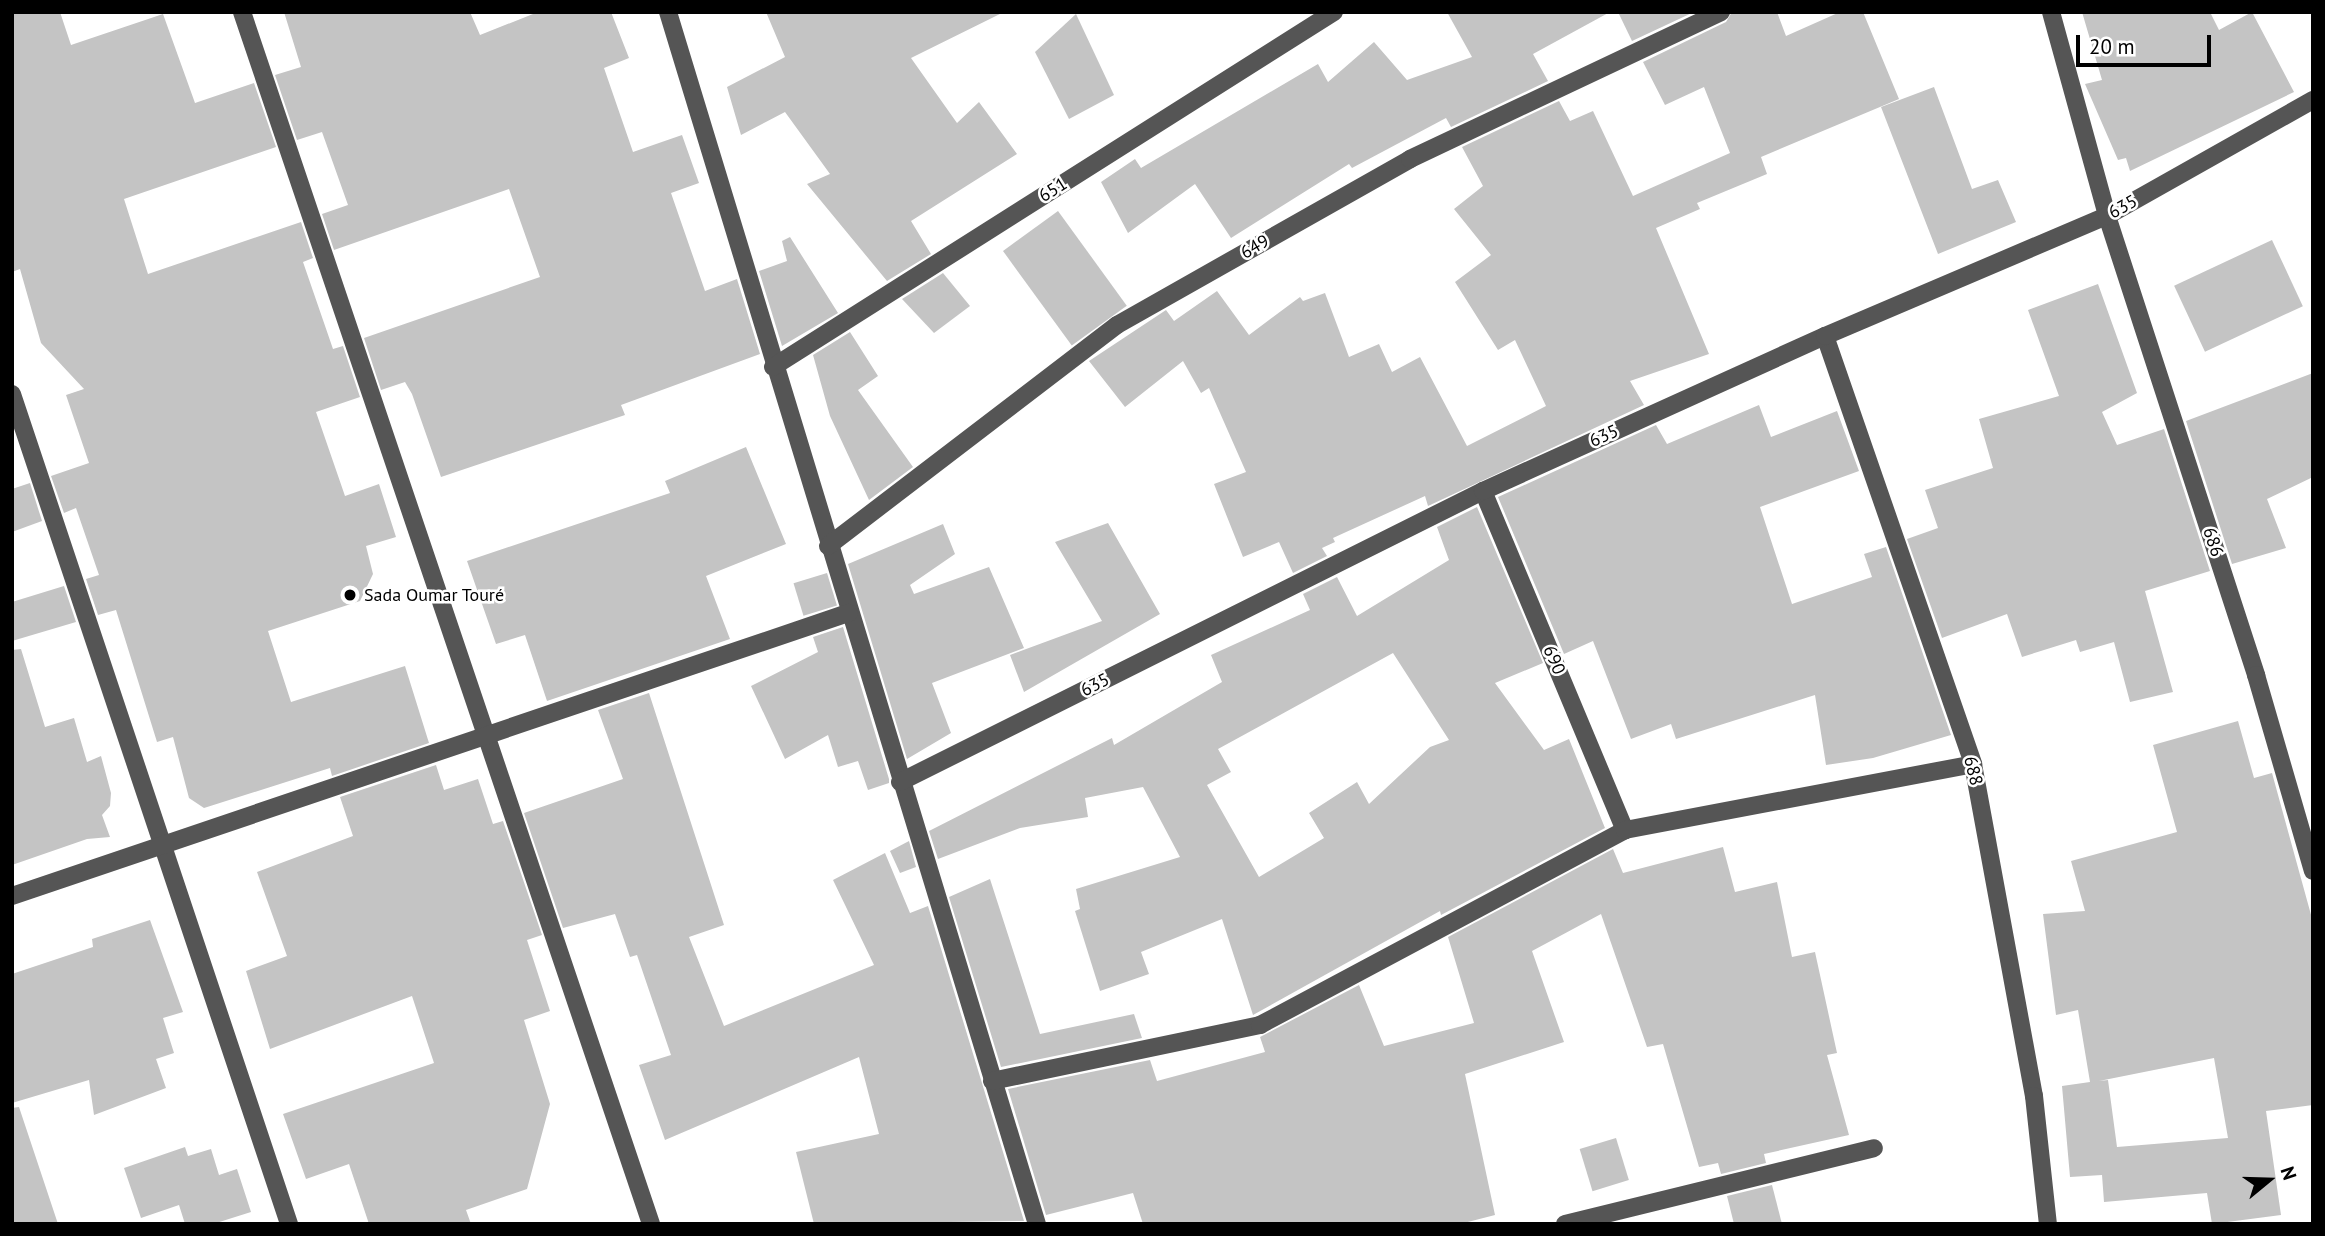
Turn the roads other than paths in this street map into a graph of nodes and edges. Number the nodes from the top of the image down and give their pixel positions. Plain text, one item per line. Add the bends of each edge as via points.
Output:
1 (242, 12) edge
2 (667, 12) edge
3 (1334, 12) edge
4 (1721, 12) edge
5 (2051, 12) edge
6 (2313, 100) edge
7 (2107, 216) junction
8 (1825, 336) junction
9 (773, 367) junction
10 (12, 394) edge
11 (1483, 491) junction
12 (828, 546) junction
13 (848, 613) junction
14 (487, 737) junction
15 (1973, 764) junction
16 (900, 782) junction
17 (1625, 830) junction
18 (162, 845) junction
19 (2313, 871) edge
20 (12, 895) edge
21 (992, 1081) junction
22 (1874, 1148) dead end
23 (289, 1224) edge
24 (651, 1224) edge
25 (1037, 1224) edge
26 (1565, 1224) edge
27 (2048, 1224) edge

1 - 14 street
2 - 9 street
3 - 9 street, 651
4 - 12 street, 649 via 1410,159 1117,325
5 - 7 street, 686
6 - 7 street, 635
7 - 8 street, 635
7 - 19 street, 686 via 2256,675
8 - 11 street, 635
8 - 15 street, 688
9 - 12 street
10 - 18 street
11 - 16 street, 635
11 - 17 street, 690
12 - 13 street
13 - 14 street
13 - 16 street
14 - 18 street
14 - 24 street
15 - 17 street
15 - 27 street, 688 via 2034,1096
16 - 21 street
17 - 21 street via 1260,1025
18 - 20 street
18 - 23 street
21 - 25 street
22 - 26 street

